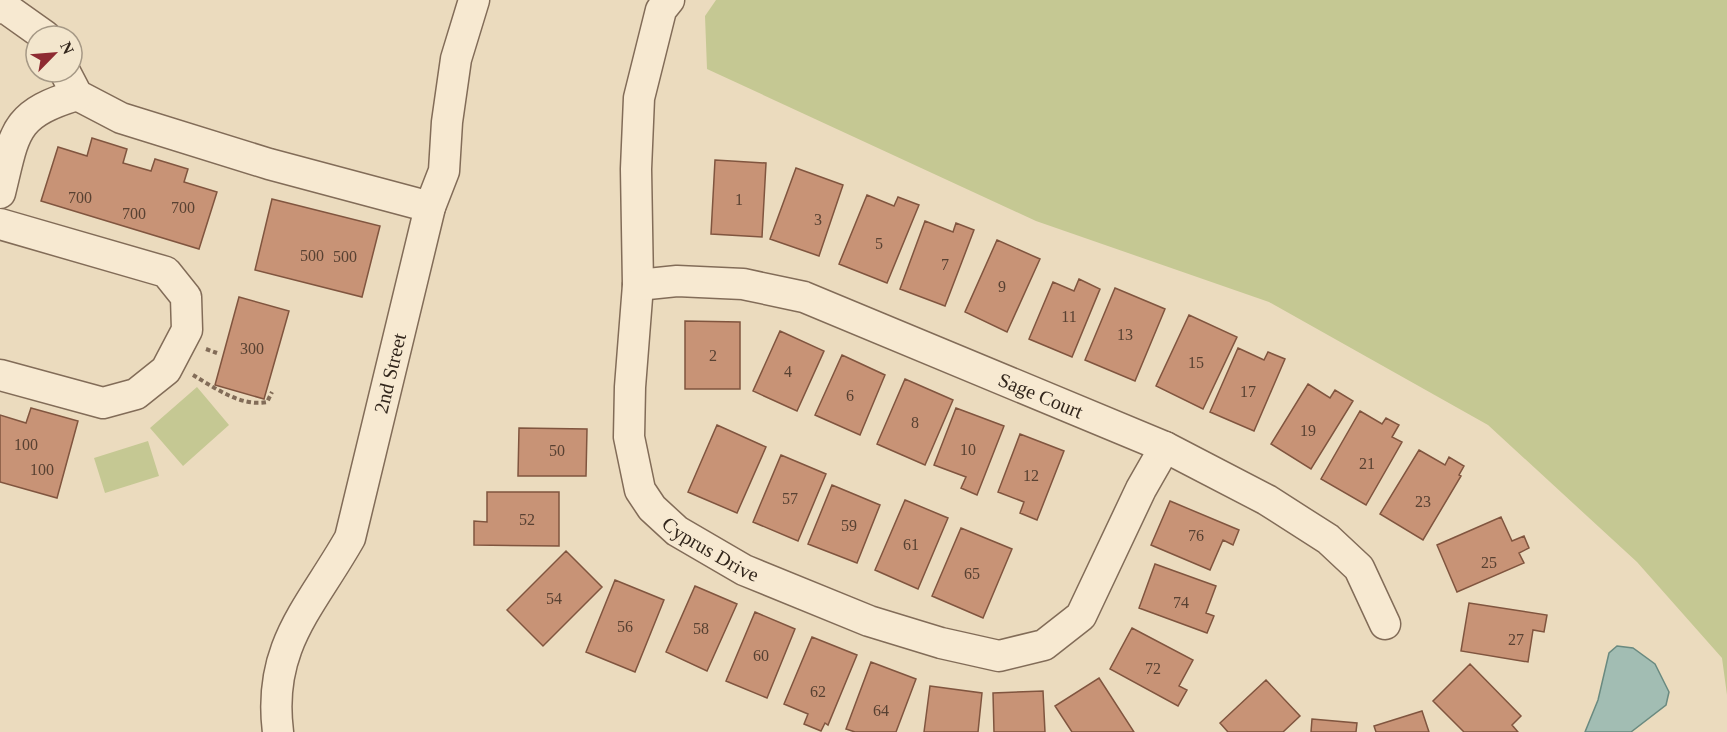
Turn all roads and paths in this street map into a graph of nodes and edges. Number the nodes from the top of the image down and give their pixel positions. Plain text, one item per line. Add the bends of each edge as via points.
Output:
1 (474, 0) edge
2 (669, 0) edge
3 (0, 8) edge
4 (28, 24) edge
5 (70, 84) edge
6 (73, 84) edge
7 (0, 193) edge
8 (430, 207) junction
9 (0, 224) edge
10 (638, 285) junction
11 (204, 341) dead end
12 (201, 346) dead end
13 (187, 371) dead end
14 (0, 375) edge
15 (272, 392) dead end
16 (1165, 447) junction
17 (1385, 624) dead end
18 (278, 732) edge

1 - 8 street, 2nd Street via 456,59 444,171
2 - 10 street, Cyprus Drive via 661,10 639,98
3 - 4 street
5 - 7 street via 54,102 20,124
6 - 8 street via 132,122
8 - 18 street, 2nd Street via 350,538 287,643 277,681
9 - 14 street via 166,272 186,297 186,330 166,370 136,394 102,403
10 - 16 street, Sage Court via 677,281 743,284 804,297
10 - 16 street, Cyprus Drive via 629,437 640,490 652,508 678,531 744,570 869,621 999,656 1044,645 1081,616
11 - 12 path
13 - 15 path via 228,396 257,404 267,402
16 - 17 street, Sage Court via 1267,500 1328,538 1359,568

